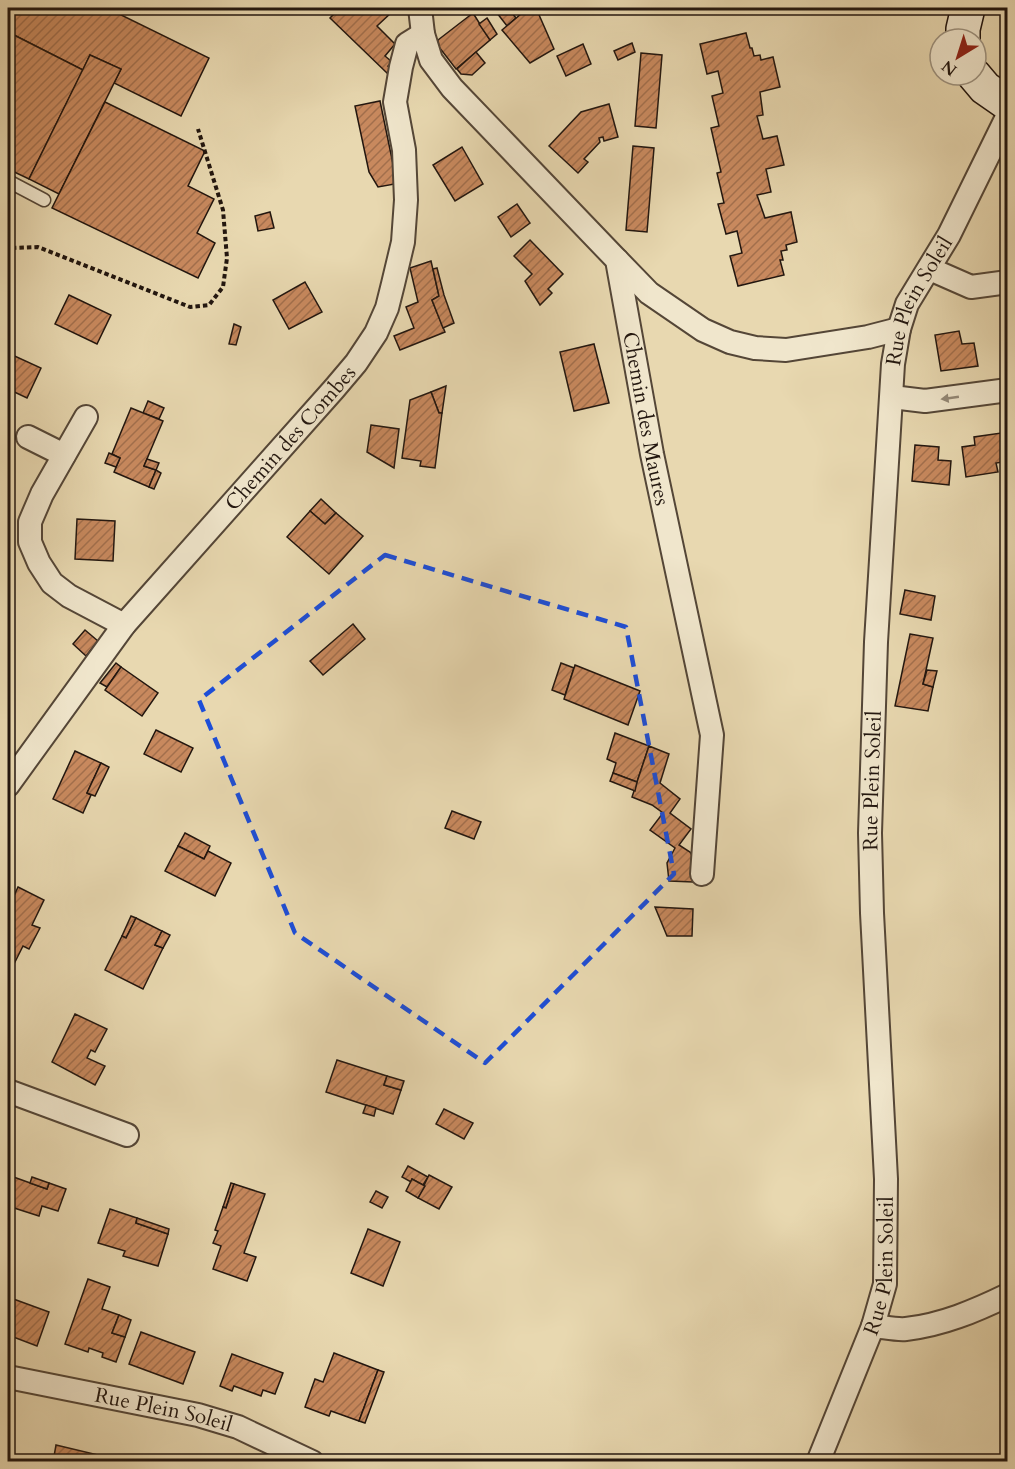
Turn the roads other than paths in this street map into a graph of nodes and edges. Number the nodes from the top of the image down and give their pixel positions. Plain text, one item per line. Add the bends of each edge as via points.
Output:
1 (420, 8) edge
2 (423, 34) junction
3 (984, 87) edge
4 (1008, 104) edge
5 (1008, 115) edge
6 (8, 181) edge
7 (44, 200) dead end
8 (617, 260) junction
9 (930, 269) junction
10 (1008, 282) edge
11 (899, 329) junction
12 (1008, 390) edge
13 (892, 397) junction
14 (86, 417) dead end
15 (28, 437) dead end
16 (64, 455) junction
17 (124, 625) junction
18 (8, 784) edge
19 (702, 874) dead end
20 (8, 1091) edge
21 (127, 1135) dead end
22 (1008, 1295) edge
23 (873, 1326) junction
24 (8, 1377) edge
25 (312, 1461) edge
26 (818, 1461) edge

1 - 2 street
2 - 8 street via 431,60 452,88
2 - 17 street, Chemin des Combes via 407,44 395,102 404,150 403,242 387,308 376,333 334,389
3 - 4 main road
5 - 9 street, Rue Plein Soleil
6 - 7 lane
8 - 11 street via 649,293 703,330 730,342 786,350 868,338
8 - 19 street, Chemin des Maures via 651,454 712,735
9 - 10 street via 971,287
9 - 11 street, Rue Plein Soleil via 907,304
11 - 13 street, Rue Plein Soleil
12 -> 13 street via 925,401
13 - 23 street, Rue Plein Soleil via 876,642 870,833 886,1179 885,1284
14 - 16 street
15 - 16 street
16 - 17 street via 30,522 30,542 52,583
17 - 18 street, Chemin des Combes
20 - 21 street
22 - 23 street via 945,1321 904,1329
23 - 26 street, Rue Plein Soleil
24 - 25 street, Rue Plein Soleil via 198,1415 238,1427

